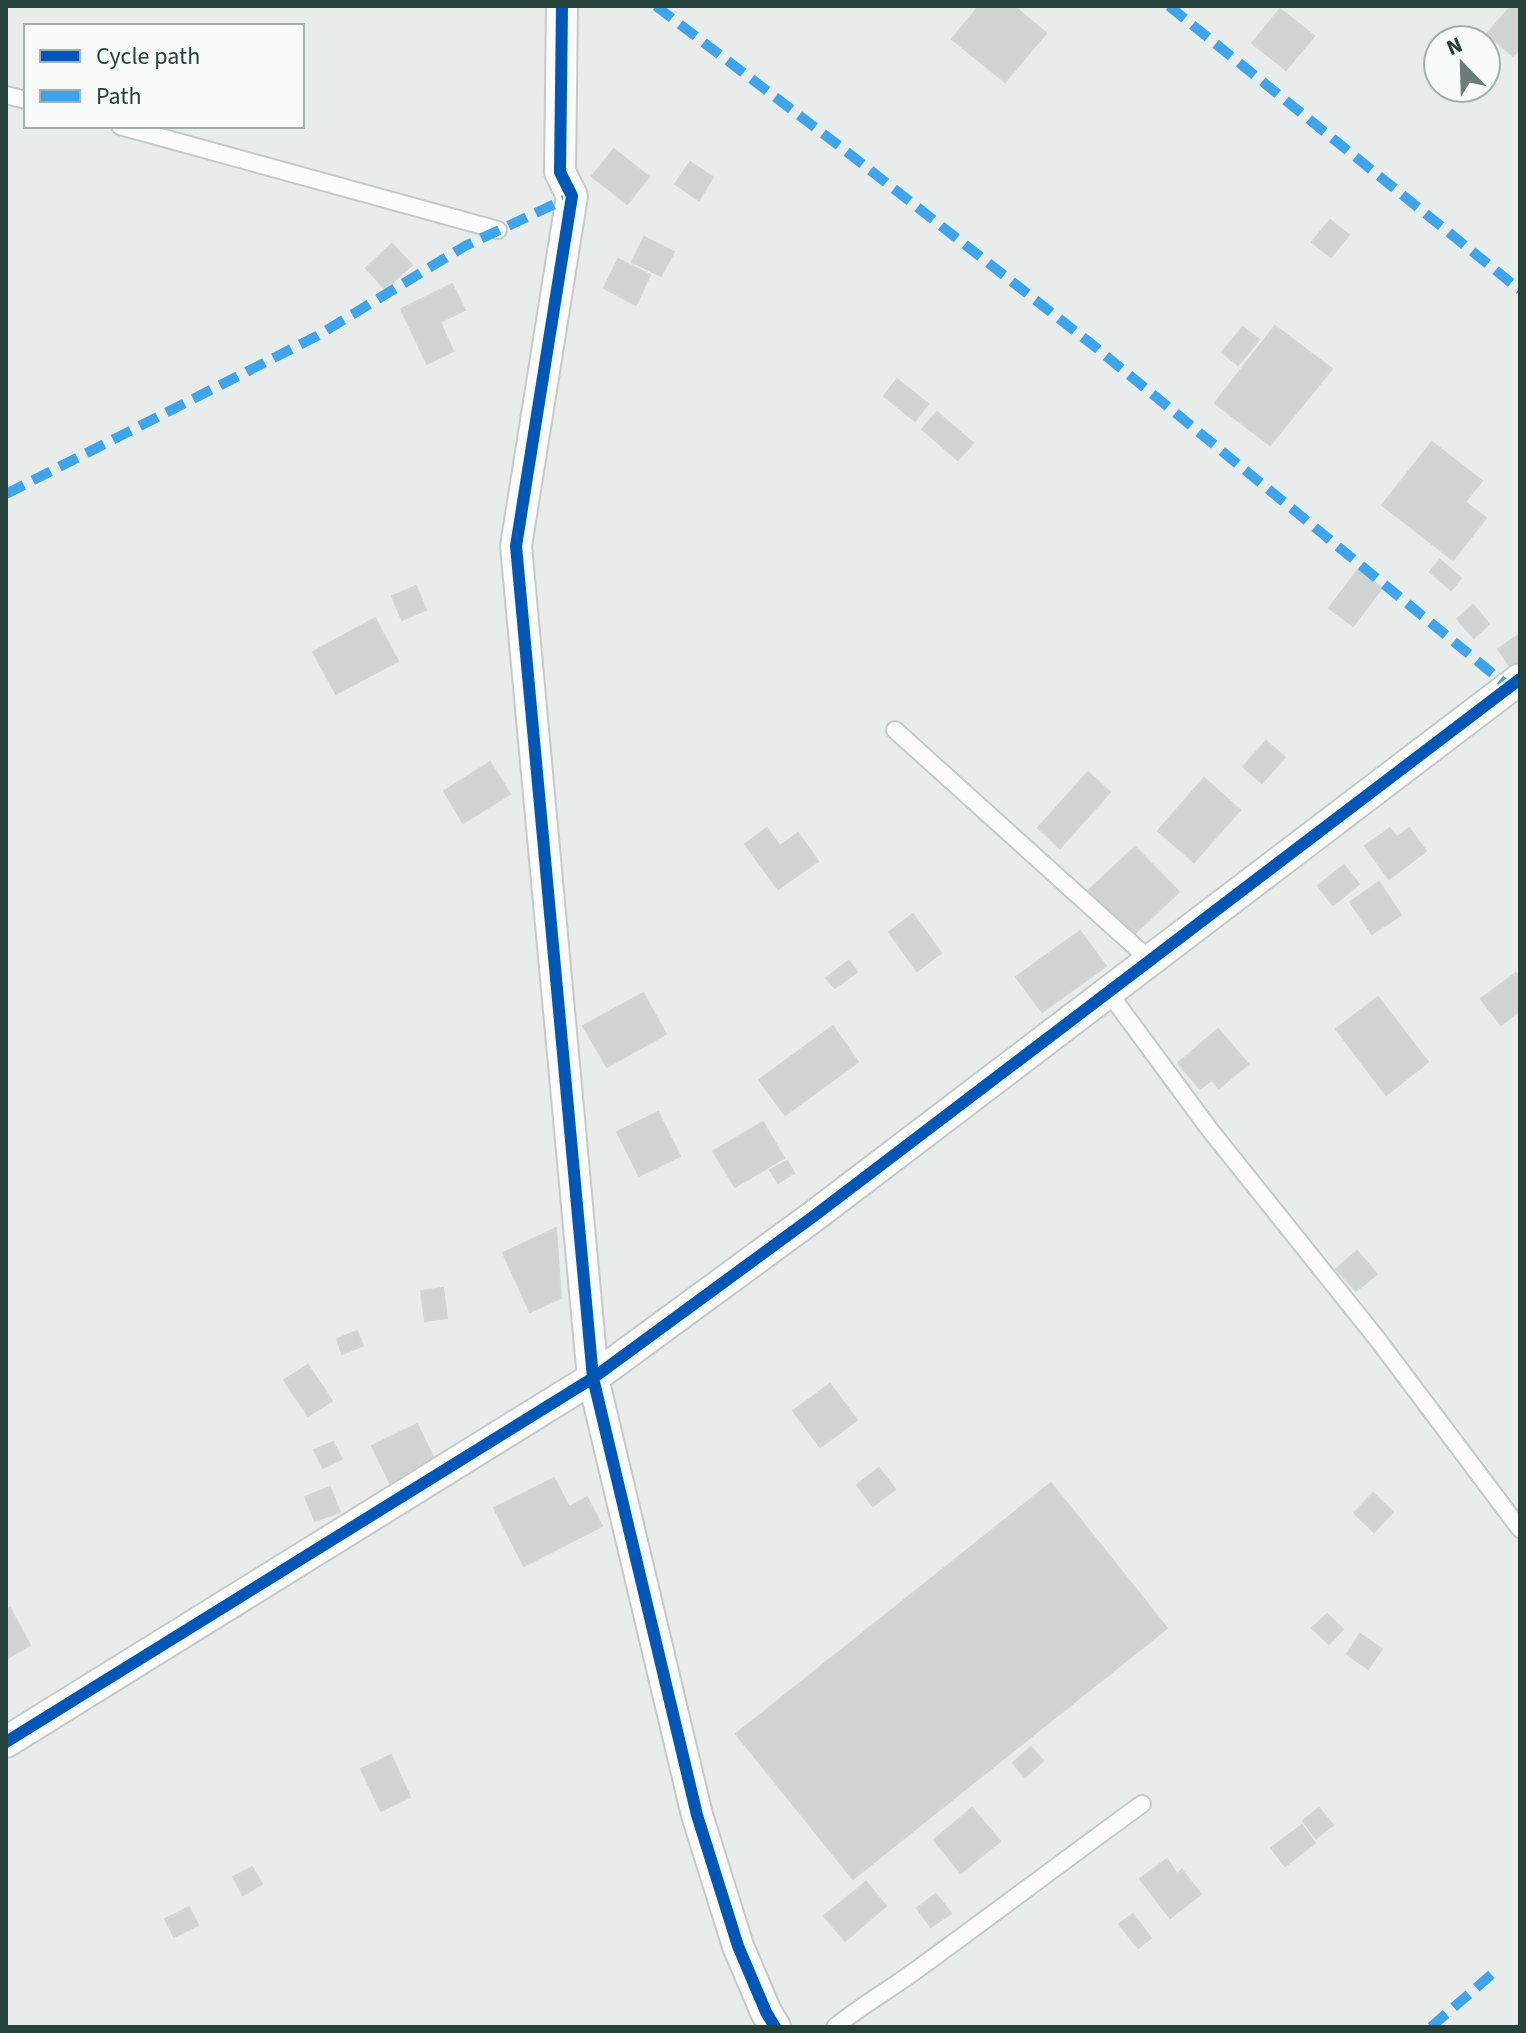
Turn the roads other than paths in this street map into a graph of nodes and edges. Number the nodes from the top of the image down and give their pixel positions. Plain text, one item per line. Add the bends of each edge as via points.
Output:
1 (562, 6) edge
2 (127, 128) edge
3 (498, 230) dead end
4 (1520, 679) edge
5 (895, 730) dead end
6 (1151, 961) junction
7 (1109, 993) junction
8 (593, 1378) junction
9 (1520, 1529) edge
10 (6, 1742) edge
11 (1142, 1804) dead end
12 (775, 2027) edge
13 (835, 2027) edge

1 - 8 street via 560,172 572,196 516,546
2 - 3 lane
4 - 6 street
5 - 6 lane
6 - 7 street
7 - 8 street
7 - 9 lane
8 - 10 street
8 - 12 street via 697,1815 738,1946
11 - 13 lane

